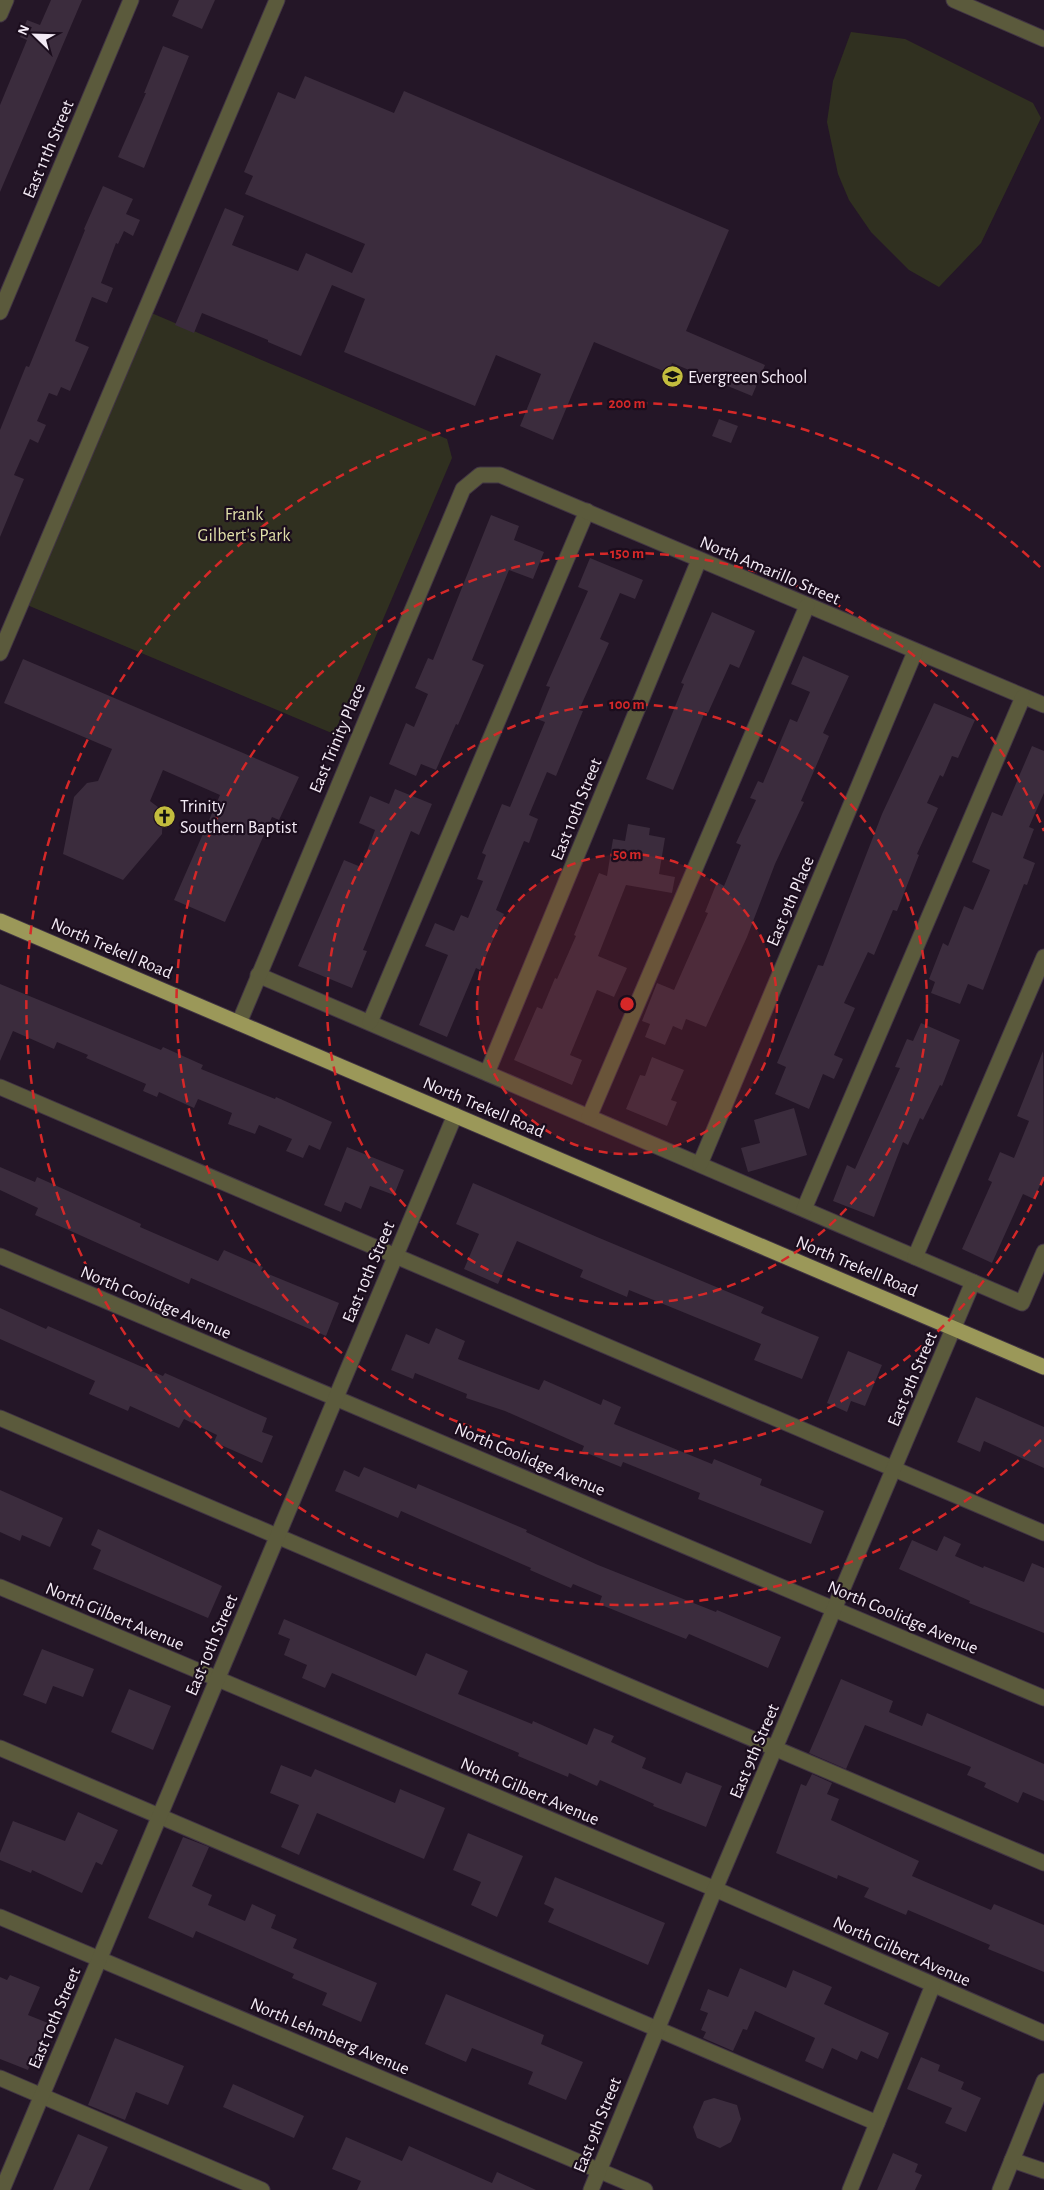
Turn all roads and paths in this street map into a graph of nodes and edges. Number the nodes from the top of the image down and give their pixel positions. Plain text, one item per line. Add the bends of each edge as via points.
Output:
1 (6, 0) edge
2 (131, 0) edge
3 (277, 0) edge
4 (954, 0) edge
5 (0, 14) edge
6 (1044, 39) edge
7 (0, 312) edge
8 (480, 475) joint
9 (586, 511) junction
10 (699, 560) junction
11 (806, 606) junction
12 (915, 652) junction
13 (0, 653) edge
14 (1024, 697) junction
15 (1044, 704) edge
16 (0, 921) edge
17 (1044, 957) edge
18 (258, 975) junction
19 (370, 1022) junction
20 (239, 1023) junction
21 (487, 1073) junction
22 (0, 1087) edge
23 (455, 1115) junction
24 (589, 1116) junction
25 (700, 1164) junction
26 (804, 1209) junction
27 (1044, 1252) edge
28 (0, 1256) edge
29 (396, 1256) junction
30 (915, 1257) junction
31 (973, 1282) junction
32 (954, 1328) junction
33 (1044, 1367) edge
34 (336, 1398) junction
35 (0, 1418) edge
36 (895, 1468) junction
37 (1044, 1533) edge
38 (277, 1536) junction
39 (0, 1587) edge
40 (836, 1608) junction
41 (217, 1680) junction
42 (1044, 1698) edge
43 (0, 1748) edge
44 (776, 1748) junction
45 (159, 1816) junction
46 (1044, 1863) edge
47 (715, 1890) junction
48 (0, 1917) edge
49 (99, 1960) junction
50 (933, 1985) junction
51 (657, 2029) junction
52 (1044, 2033) edge
53 (0, 2078) edge
54 (1043, 2088) edge
55 (41, 2096) junction
56 (877, 2123) junction
57 (1012, 2160) junction
58 (599, 2170) junction
59 (1044, 2171) edge
60 (2, 2190) edge
61 (262, 2190) edge
62 (591, 2190) edge
63 (645, 2190) edge
64 (850, 2190) edge
65 (1000, 2190) edge

1 - 5 street
2 - 7 street, East 11th Street
3 - 13 street
4 - 6 street
8 - 9 street, North Amarillo Street via 500,475
8 - 18 street, East Trinity Place via 463,489
9 - 10 street, North Amarillo Street
9 - 19 street
10 - 11 street, North Amarillo Street
10 - 21 street, East 10th Street
11 - 12 street, North Amarillo Street
11 - 24 street
12 - 14 street, North Amarillo Street
12 - 25 street, East 9th Place
14 - 15 street, North Amarillo Street
14 - 26 street
16 - 20 main road, North Trekell Road
17 - 30 street
18 - 19 street, North Trekell Road
18 - 20 street, East Trinity Place
19 - 21 street, North Trekell Road
20 - 23 main road, North Trekell Road
21 - 24 street, North Trekell Road
22 - 29 street
23 - 29 street, East 10th Street
23 - 32 main road, North Trekell Road
24 - 25 street, North Trekell Road
25 - 26 street, North Trekell Road
26 - 30 street, North Trekell Road
27 - 31 street, North Trekell Road via 1022,1303
28 - 34 street, North Coolidge Avenue
29 - 34 street, East 10th Street
29 - 36 street
30 - 31 street, North Trekell Road
31 - 32 street
32 - 33 main road, North Trekell Road
32 - 36 street, East 9th Street
34 - 38 street, East 10th Street
34 - 40 street, North Coolidge Avenue
35 - 38 street
36 - 37 street
36 - 40 street, East 9th Street
38 - 41 street, East 10th Street
38 - 44 street
39 - 41 street, North Gilbert Avenue
40 - 42 street, North Coolidge Avenue
40 - 44 street, East 9th Street
41 - 45 street, East 10th Street
41 - 47 street, North Gilbert Avenue
43 - 45 street
44 - 46 street
44 - 47 street, East 9th Street
45 - 49 street, East 10th Street
45 - 51 street
47 - 50 street, North Gilbert Avenue
47 - 51 street, East 9th Street
48 - 49 street, North Lehmberg Avenue
49 - 55 street, East 10th Street
49 - 58 street, North Lehmberg Avenue
50 - 52 street, North Gilbert Avenue
50 - 56 street
51 - 56 street
51 - 58 street, East 9th Street
53 - 55 street
54 - 57 street
55 - 60 street, East 10th Street
55 - 61 street
56 - 64 street
57 - 59 street
57 - 65 street
58 - 62 street, East 9th Street
58 - 63 street, North Lehmberg Avenue

